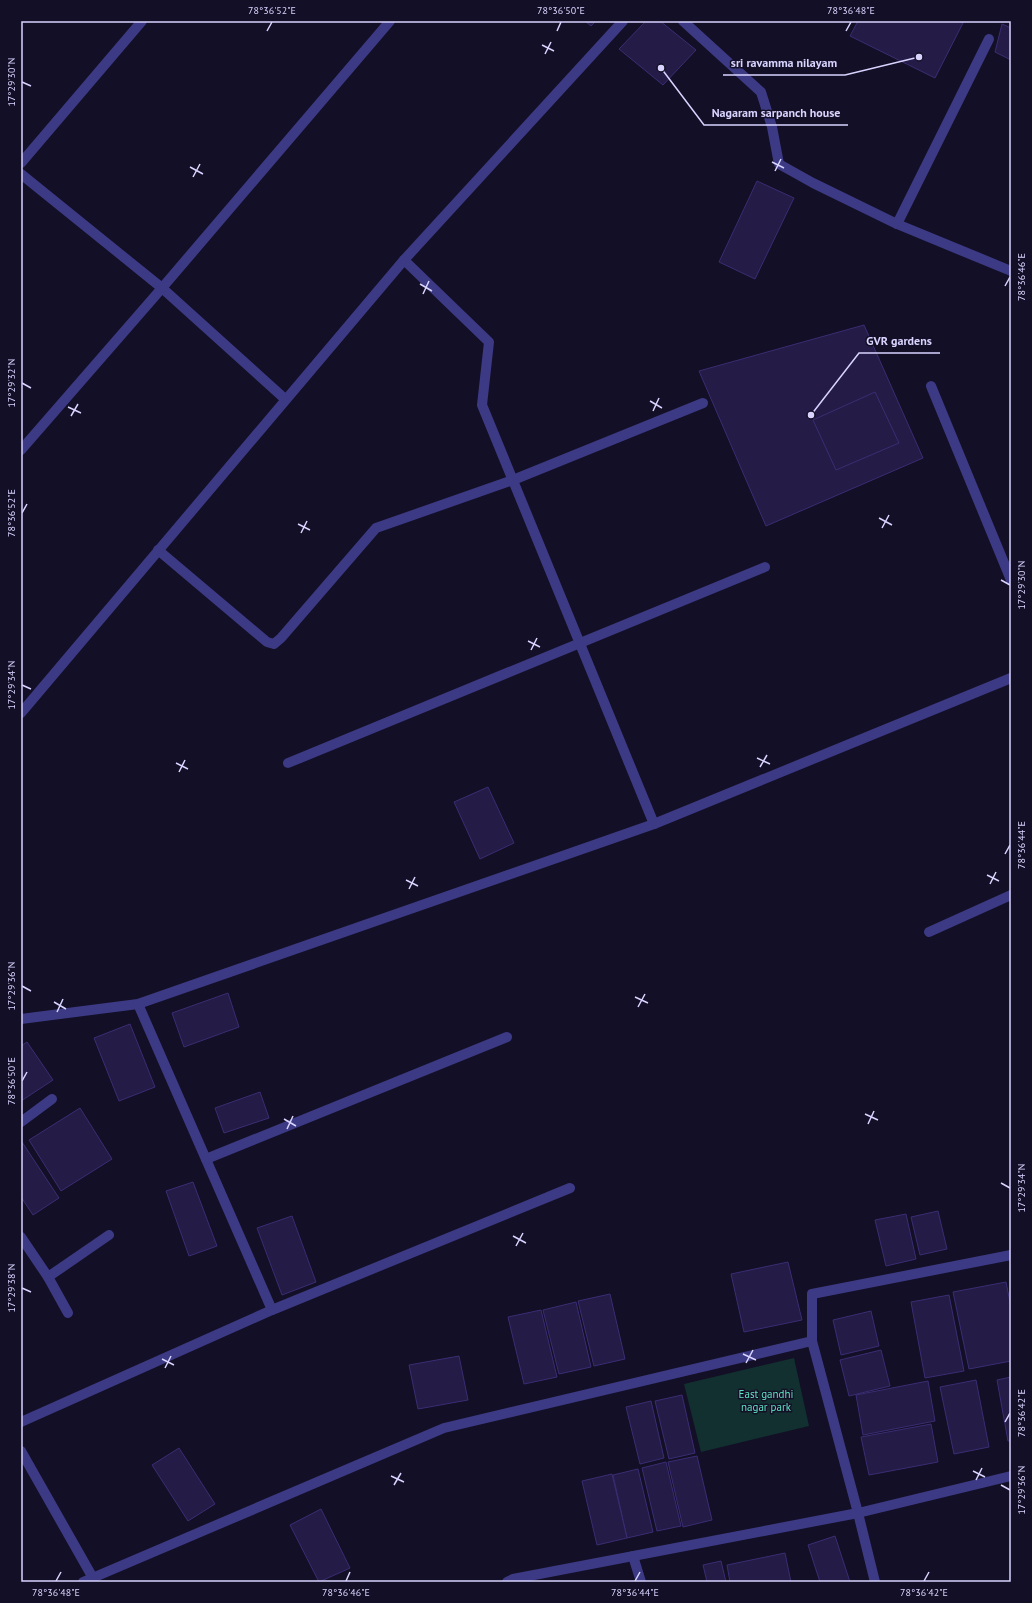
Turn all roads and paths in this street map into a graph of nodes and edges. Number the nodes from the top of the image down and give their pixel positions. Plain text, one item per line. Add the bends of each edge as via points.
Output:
1 (142, 21) edge
2 (390, 21) edge
3 (623, 21) edge
4 (683, 21) edge
5 (988, 39) dead end
6 (21, 163) edge
7 (21, 174) edge
8 (897, 224) junction
9 (404, 260) junction
10 (1011, 271) edge
11 (162, 288) junction
12 (931, 386) dead end
13 (285, 399) junction
14 (703, 403) dead end
15 (21, 450) edge
16 (513, 480) junction
17 (158, 550) junction
18 (765, 567) dead end
19 (1011, 580) edge
20 (580, 643) junction
21 (1011, 678) edge
22 (21, 713) edge
23 (288, 763) dead end
24 (654, 824) junction
25 (1011, 895) edge
26 (928, 932) dead end
27 (138, 1004) junction
28 (21, 1019) edge
29 (507, 1037) dead end
30 (52, 1099) dead end
31 (21, 1122) edge
32 (206, 1159) junction
33 (570, 1188) dead end
34 (109, 1236) dead end
35 (21, 1237) edge
36 (1011, 1254) edge
37 (48, 1277) junction
38 (272, 1310) junction
39 (68, 1313) dead end
40 (812, 1341) junction
41 (21, 1422) edge
42 (21, 1451) edge
43 (1011, 1476) edge
44 (858, 1513) junction
45 (633, 1556) junction
46 (93, 1578) junction
47 (83, 1582) edge
48 (507, 1582) edge
49 (641, 1582) edge
50 (875, 1582) edge

1 - 6 street
2 - 11 street
3 - 9 street
4 - 8 street via 761,92 772,127 779,164 813,184
5 - 8 street
7 - 11 street
8 - 10 street
9 - 13 street
9 - 16 street via 489,342 482,405
11 - 13 street
11 - 15 street
12 - 19 street
13 - 17 street
14 - 16 street
16 - 17 street via 376,528 274,644 267,642
16 - 20 street
17 - 22 street
18 - 20 street
20 - 23 street
20 - 24 street
21 - 24 street
24 - 27 street
25 - 26 street
27 - 28 street
27 - 32 street
29 - 32 street
30 - 31 street
32 - 38 street
33 - 38 street
34 - 37 street
35 - 37 street
36 - 40 street via 812,1294
37 - 39 street
38 - 41 street
40 - 44 street
40 - 46 street via 444,1428
42 - 46 street
43 - 44 street
44 - 45 street
44 - 50 street
45 - 48 street
45 - 49 street
46 - 47 street

